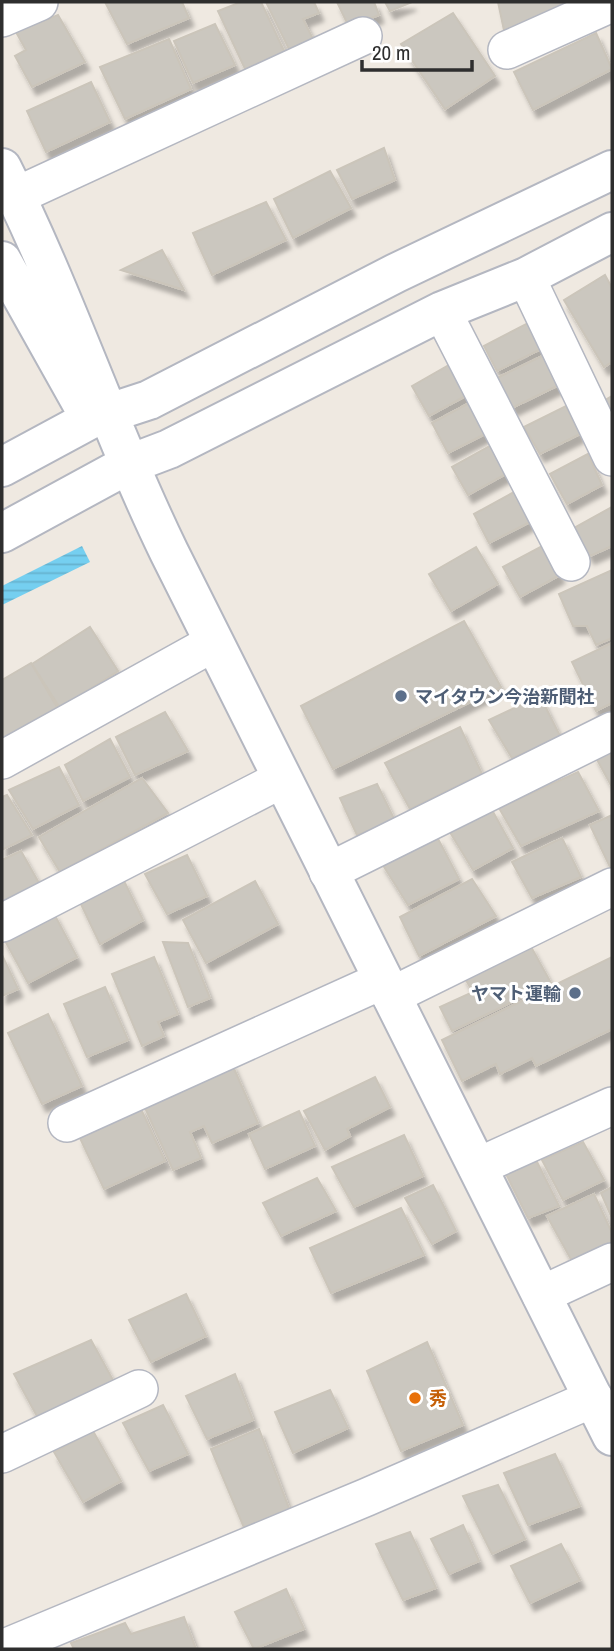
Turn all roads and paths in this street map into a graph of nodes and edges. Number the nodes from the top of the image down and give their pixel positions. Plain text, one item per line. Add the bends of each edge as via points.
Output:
1 (39, 2) edge
2 (612, 3) edge
3 (2, 18) edge
4 (363, 36) dead end
5 (507, 50) dead end
6 (612, 170) edge
7 (9, 182) edge
8 (612, 232) edge
9 (2, 261) edge
10 (526, 277) junction
11 (442, 311) junction
12 (100, 415) junction
13 (612, 457) edge
14 (127, 466) junction
15 (2, 467) edge
16 (2, 533) edge
17 (570, 562) dead end
18 (213, 643) junction
19 (612, 731) edge
20 (2, 760) edge
21 (282, 779) junction
22 (328, 872) junction
23 (612, 887) edge
24 (2, 923) edge
25 (387, 988) junction
26 (612, 1106) edge
27 (67, 1123) dead end
28 (477, 1167) junction
29 (612, 1262) edge
30 (541, 1295) junction
31 (139, 1389) dead end
32 (594, 1398) junction
33 (612, 1436) edge
34 (2, 1454) edge
35 (2, 1649) edge

1 - 3 street
2 - 5 street
4 - 7 street
6 - 12 street via 396,273 149,400
7 - 12 street
8 - 10 street
9 - 12 street
10 - 11 street
10 - 13 street
11 - 14 street
11 - 17 street
12 - 14 street
12 - 15 street
14 - 16 street
14 - 18 street
18 - 20 street
18 - 21 street
19 - 22 street
21 - 22 street
21 - 24 street
22 - 25 street
23 - 25 street
25 - 27 street
25 - 28 street
26 - 28 street
28 - 30 street
29 - 30 street
30 - 32 street
31 - 34 street
32 - 33 street
32 - 35 street

